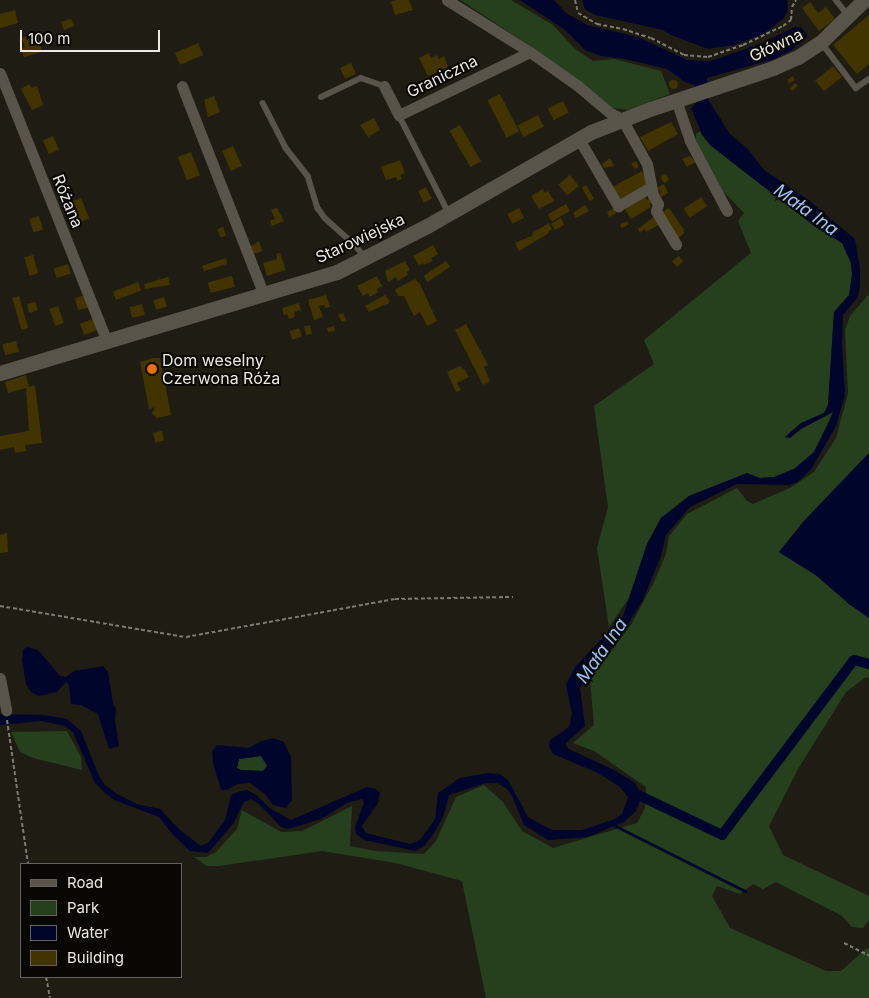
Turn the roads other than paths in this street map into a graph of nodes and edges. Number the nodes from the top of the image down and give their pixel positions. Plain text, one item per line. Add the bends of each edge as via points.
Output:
1 (447, 0) edge
2 (836, 0) edge
3 (864, 0) edge
4 (848, 15) junction
5 (821, 42) junction
6 (530, 52) junction
7 (0, 73) edge
8 (869, 79) edge
9 (182, 86) dead end
10 (384, 86) joint
11 (321, 97) dead end
12 (682, 99) junction
13 (262, 103) dead end
14 (399, 115) junction
15 (622, 119) junction
16 (579, 139) junction
17 (652, 187) junction
18 (727, 211) dead end
19 (450, 213) junction
20 (676, 244) dead end
21 (365, 259) junction
22 (264, 295) junction
23 (107, 342) junction
24 (0, 373) edge
25 (0, 678) edge
26 (6, 710) dead end

1 - 6 street
2 - 4 lane
3 - 4 street, Główna
4 - 5 street, Główna
5 - 8 lane via 856,88
5 - 12 street, Główna via 773,68
6 - 14 street, Graniczna
6 - 15 street via 608,112
7 - 23 street, Różana
9 - 22 street
10 - 11 lane via 361,78
10 - 14 street, Graniczna
12 - 15 street, Starowiejska
12 - 18 street via 690,141
13 - 21 lane via 286,148 308,176 321,213
14 - 19 lane
15 - 16 street, Starowiejska
15 - 17 street via 647,164
16 - 17 street via 618,206
16 - 19 street, Starowiejska
17 - 20 street via 658,204 656,211
19 - 21 street, Starowiejska
21 - 22 street, Starowiejska via 337,272
22 - 23 street, Starowiejska
23 - 24 street, Starowiejska
25 - 26 street

